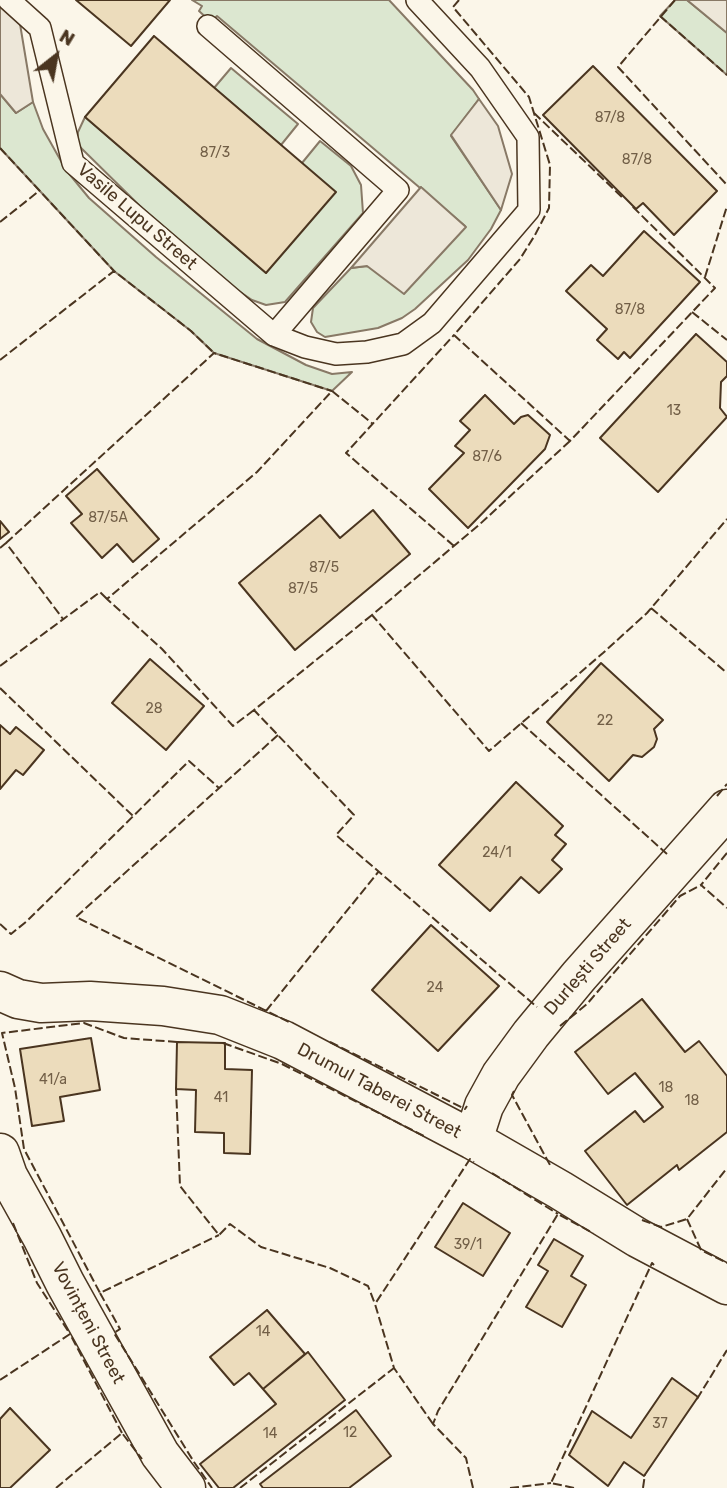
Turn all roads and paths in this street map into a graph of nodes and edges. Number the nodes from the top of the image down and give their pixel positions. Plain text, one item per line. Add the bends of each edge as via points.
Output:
1 (9, 0) edge
2 (417, 0) edge
3 (208, 26) dead end
4 (274, 335) junction
5 (727, 809) edge
6 (0, 991) edge
7 (473, 1140) junction
8 (0, 1153) edge
9 (727, 1286) edge
10 (186, 1488) edge

1 - 4 lane, Vasile Lupu Street via 40,29 73,163
2 - 4 lane, Vasile Lupu Street via 480,68 528,137 529,210 432,323 403,344 336,354
3 - 4 lane via 398,190
5 - 7 street, Durlești Street via 531,1034 484,1106
6 - 7 street, Drumul Taberei Street via 41,1003 163,1006 220,1016 283,1040
7 - 9 street, Drumul Taberei Street
8 - 10 street, Vovințeni Street via 65,1283 160,1454

